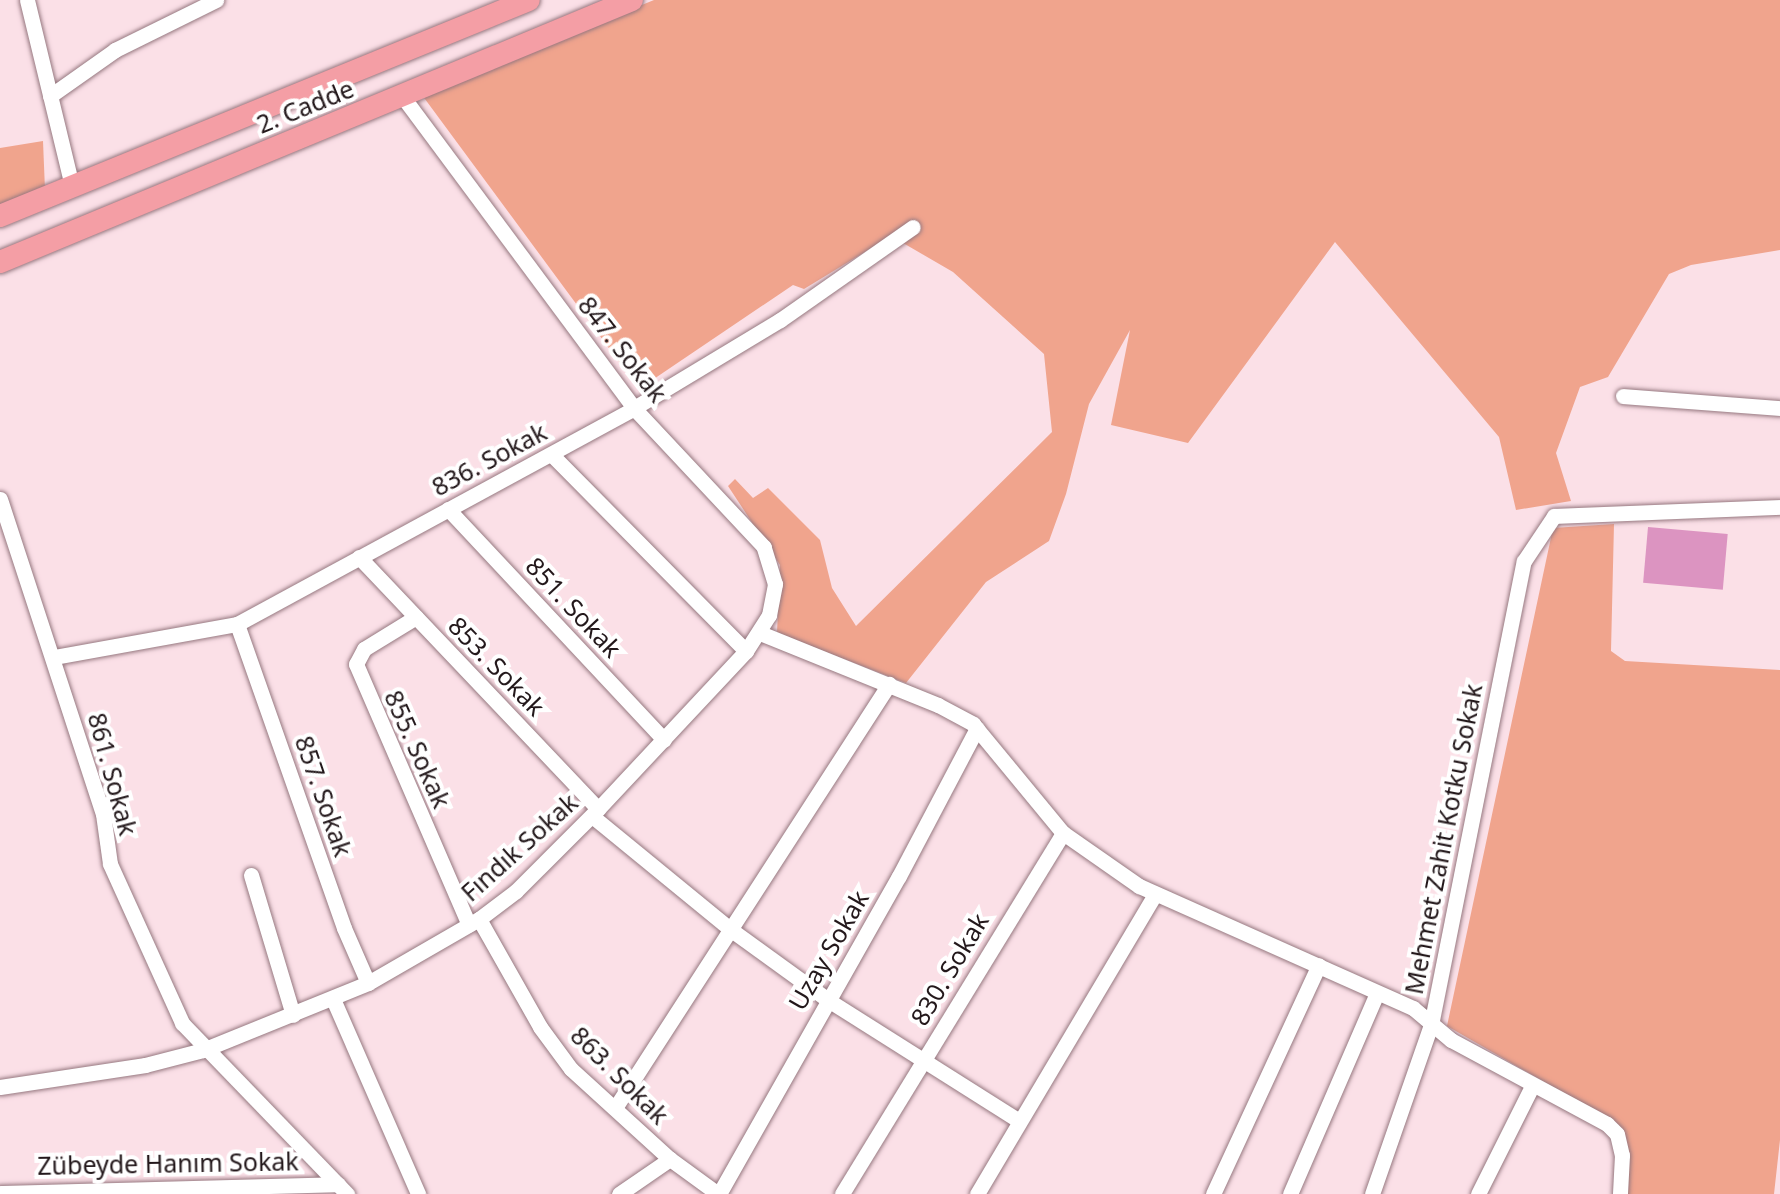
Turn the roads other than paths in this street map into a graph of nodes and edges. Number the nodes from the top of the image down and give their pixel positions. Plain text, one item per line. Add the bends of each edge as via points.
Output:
1 (216, 0) edge
2 (529, 0) edge
3 (632, 0) edge
4 (28, 1) edge
5 (50, 96) junction
6 (402, 96) junction
7 (72, 186) junction
8 (0, 216) edge
9 (913, 227) dead end
10 (0, 262) edge
11 (1623, 396) dead end
12 (634, 408) junction
13 (1780, 408) edge
14 (552, 455) junction
15 (0, 499) edge
16 (1780, 507) edge
17 (448, 508) junction
18 (359, 557) junction
19 (416, 617) junction
20 (237, 624) junction
21 (760, 634) junction
22 (746, 652) junction
23 (54, 657) junction
24 (889, 684) junction
25 (977, 728) junction
26 (664, 740) junction
27 (595, 812) junction
28 (1063, 833) junction
29 (251, 874) dead end
30 (1155, 894) junction
31 (474, 922) junction
32 (730, 929) junction
33 (1319, 965) junction
34 (368, 983) junction
35 (1377, 993) junction
36 (334, 999) junction
37 (828, 1000) junction
38 (294, 1015) junction
39 (1431, 1025) junction
40 (204, 1050) junction
41 (926, 1059) junction
42 (1532, 1086) junction
43 (0, 1087) edge
44 (614, 1108) junction
45 (1018, 1120) junction
46 (670, 1159) junction
47 (342, 1189) edge
48 (1372, 1192) edge
49 (0, 1193) edge
50 (418, 1194) edge
51 (619, 1194) edge
52 (718, 1194) edge
53 (842, 1194) edge
54 (977, 1194) edge
55 (1213, 1194) edge
56 (1290, 1194) edge
57 (1390, 1194) edge
58 (1478, 1194) edge
59 (1620, 1194) edge

1 - 5 street via 103,57
2 - 7 main road, 2. Cadde
3 - 6 main road, 2. Cadde
4 - 5 street
5 - 7 street
6 - 10 main road, 2. Cadde
6 - 12 street, 847. Sokak
7 - 8 main road, 2. Cadde
9 - 12 street, 836. Sokak via 780,320
11 - 13 street
12 - 14 street, 836. Sokak
12 - 21 street, 847. Sokak via 764,547 775,584
14 - 17 street, 836. Sokak
14 - 22 street
15 - 23 street, 861. Sokak
16 - 39 street, Mehmet Zahit Kotku Sokak via 1554,516 1524,561
17 - 18 street, 836. Sokak
17 - 26 street, 851. Sokak
18 - 19 street, 853. Sokak
18 - 20 street, 836. Sokak
19 - 27 street, 853. Sokak
19 - 31 street, 855. Sokak via 364,649 356,664
20 - 23 street, 836. Sokak
20 - 34 street, 857. Sokak
21 - 22 street, Fındık Sokak
21 - 24 street
22 - 26 street, Fındık Sokak
23 - 40 street, 861. Sokak via 103,814 110,864 182,1024
24 - 25 street
24 - 32 street
25 - 28 street
25 - 37 street, Uzay Sokak
26 - 27 street, Fındık Sokak
27 - 31 street, Fındık Sokak via 516,891
27 - 32 street, 853. Sokak
28 - 30 street
28 - 41 street, 830. Sokak
29 - 38 street
30 - 33 street
30 - 45 street
31 - 34 street, Fındık Sokak
31 - 44 street, 863. Sokak via 540,1027
32 - 37 street, 853. Sokak
32 - 44 street
33 - 35 street
33 - 55 street
34 - 36 street, Fındık Sokak
35 - 39 street via 1413,1008
35 - 56 street
36 - 38 street, Fındık Sokak
36 - 50 street
37 - 41 street, 853. Sokak
37 - 52 street, Uzay Sokak
38 - 40 street, Fındık Sokak
39 - 42 street
39 - 48 street, Mehmet Zahit Kotku Sokak
40 - 43 street, Fındık Sokak
40 - 47 street, 861. Sokak
41 - 45 street, 853. Sokak
41 - 53 street, 830. Sokak
42 - 58 street
42 - 59 street via 1616,1134
44 - 46 street, 863. Sokak
45 - 54 street
46 - 51 street
46 - 52 street, 863. Sokak
47 - 49 street, Zübeyde Hanım Sokak
48 - 57 street

